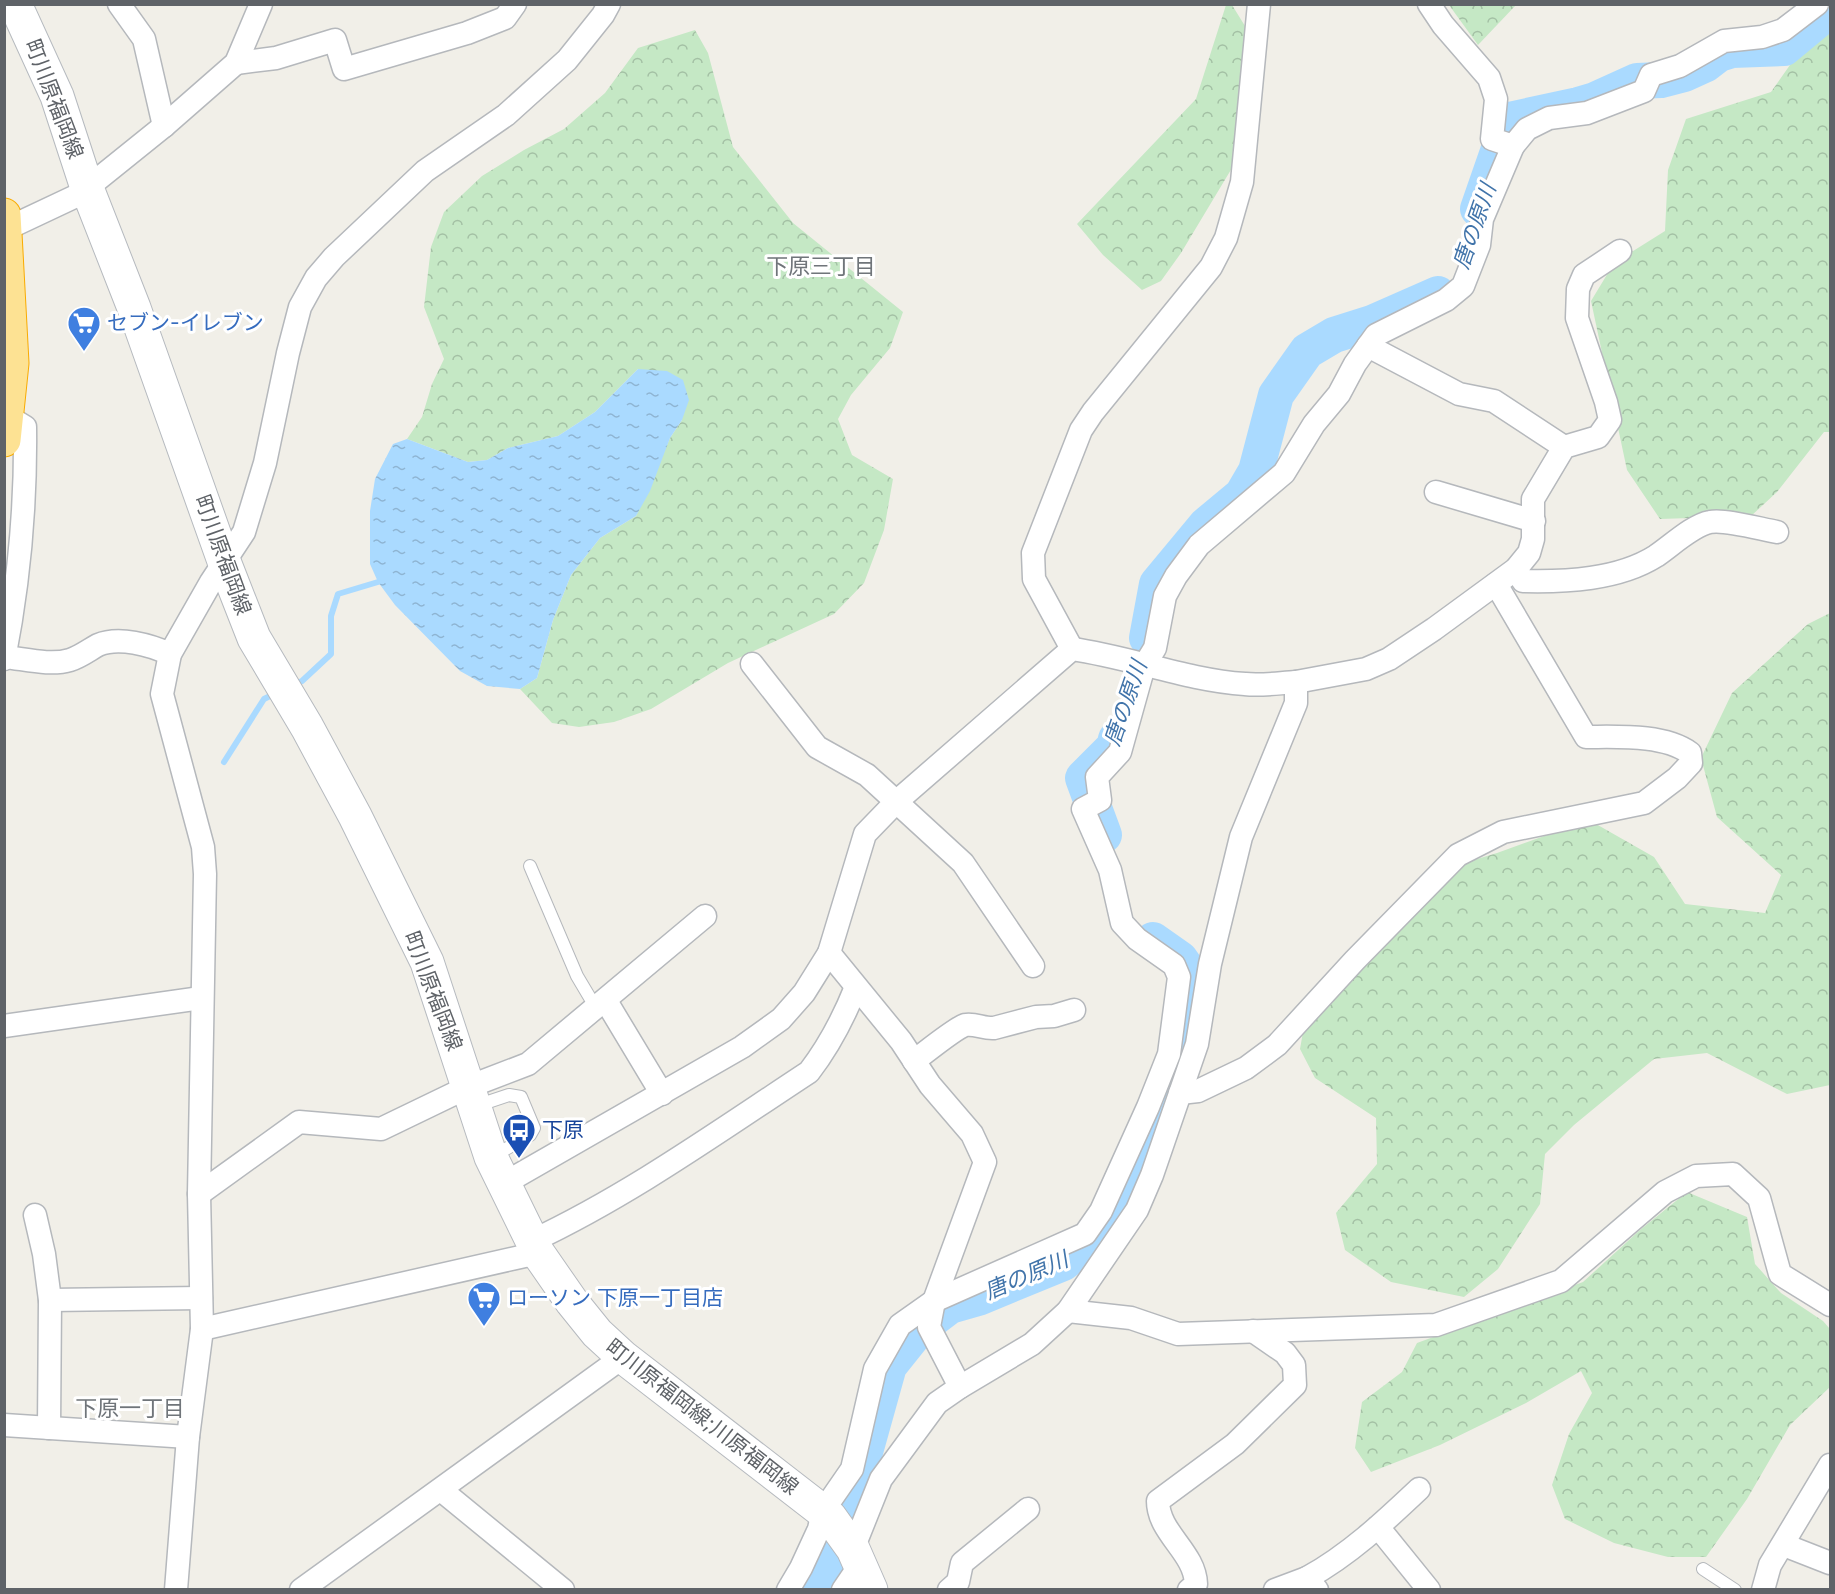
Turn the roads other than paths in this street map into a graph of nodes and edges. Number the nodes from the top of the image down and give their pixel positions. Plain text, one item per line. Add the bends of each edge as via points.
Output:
1 (15, 4) edge
2 (261, 4) edge
3 (515, 4) edge
4 (609, 4) edge
5 (1259, 4) edge
6 (1429, 4) edge
7 (1817, 4) edge
8 (123, 5) edge
9 (236, 63) junction
10 (164, 126) junction
11 (1513, 146) junction
12 (87, 188) junction
13 (5, 225) edge
14 (1620, 251) dead end
15 (1368, 346) junction
16 (6, 428) edge
17 (1564, 447) junction
18 (1436, 492) dead end
19 (1533, 521) junction
20 (1778, 532) dead end
21 (225, 564) junction
22 (1516, 568) junction
23 (1496, 584) junction
24 (1072, 650) junction
25 (170, 654) junction
26 (5, 658) edge
27 (1135, 663) junction
28 (752, 664) dead end
29 (1296, 682) junction
30 (896, 802) junction
31 (530, 866) dead end
32 (705, 916) dead end
33 (829, 953) junction
34 (1033, 966) dead end
35 (856, 987) junction
36 (201, 998) junction
37 (601, 1004) junction
38 (1074, 1010) dead end
39 (4, 1026) edge
40 (914, 1061) junction
41 (1162, 1072) junction
42 (1182, 1086) junction
43 (662, 1094) junction
44 (472, 1097) junction
45 (498, 1170) junction
46 (199, 1194) junction
47 (34, 1215) dead end
48 (535, 1247) junction
49 (201, 1298) junction
50 (50, 1300) junction
51 (934, 1301) junction
52 (1830, 1305) edge
53 (1068, 1311) junction
54 (202, 1329) junction
55 (1253, 1331) junction
56 (623, 1357) junction
57 (960, 1387) junction
58 (4, 1425) edge
59 (49, 1428) junction
60 (188, 1437) junction
61 (1830, 1465) edge
62 (1419, 1489) dead end
63 (441, 1490) junction
64 (1028, 1509) dead end
65 (827, 1514) junction
66 (1378, 1527) junction
67 (1784, 1545) junction
68 (1830, 1563) edge
69 (1703, 1569) dead end
70 (857, 1573) edge
71 (1312, 1584) edge
72 (176, 1590) edge
73 (301, 1590) edge
74 (563, 1590) edge
75 (788, 1590) edge
76 (949, 1590) edge
77 (1189, 1590) edge
78 (1275, 1590) edge
79 (1429, 1590) edge
80 (1735, 1590) edge
81 (1763, 1590) edge

1 - 12 main road, 町川原福岡線 via 57,96
2 - 9 street
3 - 9 street via 505,18 467,33 344,69 335,40 276,58
4 - 21 street via 567,60 506,115 425,171 316,278 300,307 265,463 244,532
5 - 24 street via 1242,182 1226,238 1211,267 1081,430 1034,553 1034,579
6 - 11 street via 1489,78 1496,99 1492,139
7 - 11 street via 1783,30 1762,37 1724,41 1680,66 1651,75 1644,91 1587,113 1549,117 1527,129
8 - 10 street via 144,39
9 - 10 street
10 - 12 street
11 - 15 street via 1482,219 1479,245 1463,286 1446,300 1376,335
12 - 13 street
12 - 21 main road, 町川原福岡線
13 - 16 highway via 12,363
14 - 17 street via 1584,274 1578,290 1577,318 1610,420 1598,437
15 - 17 street via 1459,394 1494,401
15 - 27 street via 1284,473 1199,544 1165,596 1155,648
16 - 26 street via 24,427 26,482
17 - 19 street via 1533,499
18 - 19 street
19 - 22 street via 1529,553
20 - 22 street via 1709,522 1640,564 1562,582 1522,581
21 - 25 street
21 - 44 main road, 町川原福岡線 via 254,638 355,816 427,962
22 - 23 street
23 - 29 street via 1389,659 1366,669
23 - 42 street via 1586,737 1640,738 1681,746 1690,753 1691,764 1644,803 1503,832 1458,855 1277,1045 1246,1068 1198,1090
24 - 27 street
24 - 30 street
25 - 26 street via 111,642 55,663
25 - 36 street via 162,694 202,847 205,874
27 - 29 street via 1246,685
27 - 41 street via 1120,752 1097,777 1091,805 1122,923 1137,939 1174,965 1179,977 1169,1054
28 - 30 street via 817,747 867,776
29 - 42 street via 1296,703 1241,837 1210,964 1197,1044
30 - 33 street via 865,834
30 - 34 street via 963,864
31 - 37 lane via 577,976
32 - 37 street
33 - 35 street
33 - 43 street via 804,993 781,1019
35 - 40 street
35 - 48 street via 821,1057 809,1072
36 - 39 street
36 - 46 street
37 - 43 street
37 - 44 street via 528,1064
38 - 40 street via 987,1029 964,1025
40 - 51 street via 972,1134 985,1162
41 - 42 street
41 - 51 street via 1101,1211 1085,1234
42 - 53 street via 1137,1210
43 - 45 street
44 - 45 main road, 町川原福岡線;川原福岡線
44 - 45 lane via 521,1097 534,1128
44 - 46 street via 381,1129 299,1122
45 - 48 main road, 町川原福岡線;川原福岡線
46 - 49 street
47 - 50 street
48 - 54 street
48 - 56 main road, 町川原福岡線;川原福岡線 via 591,1325
49 - 50 street
49 - 54 street
50 - 59 street
51 - 57 street via 929,1327
51 - 65 street via 900,1325 875,1369 852,1469
52 - 55 street via 1780,1274 1759,1198 1733,1174 1696,1176 1665,1192 1561,1281 1436,1326
53 - 55 street via 1131,1318 1178,1334
53 - 57 street via 1032,1344
54 - 60 street
55 - 77 street via 1285,1353 1294,1365 1295,1385 1235,1444 1158,1501 1158,1514 1196,1572 1196,1584
56 - 63 street
56 - 65 main road, 町川原福岡線;川原福岡線
57 - 70 street via 937,1403 881,1479
58 - 59 street
59 - 60 street
60 - 72 street
61 - 67 street
62 - 66 street
63 - 73 street
63 - 74 street
64 - 76 street via 962,1563 958,1582
65 - 70 main road, 町川原福岡線;川原福岡線
65 - 75 street
66 - 71 street
66 - 79 street
67 - 68 street
67 - 81 street via 1770,1565
69 - 80 lane
71 - 78 street

